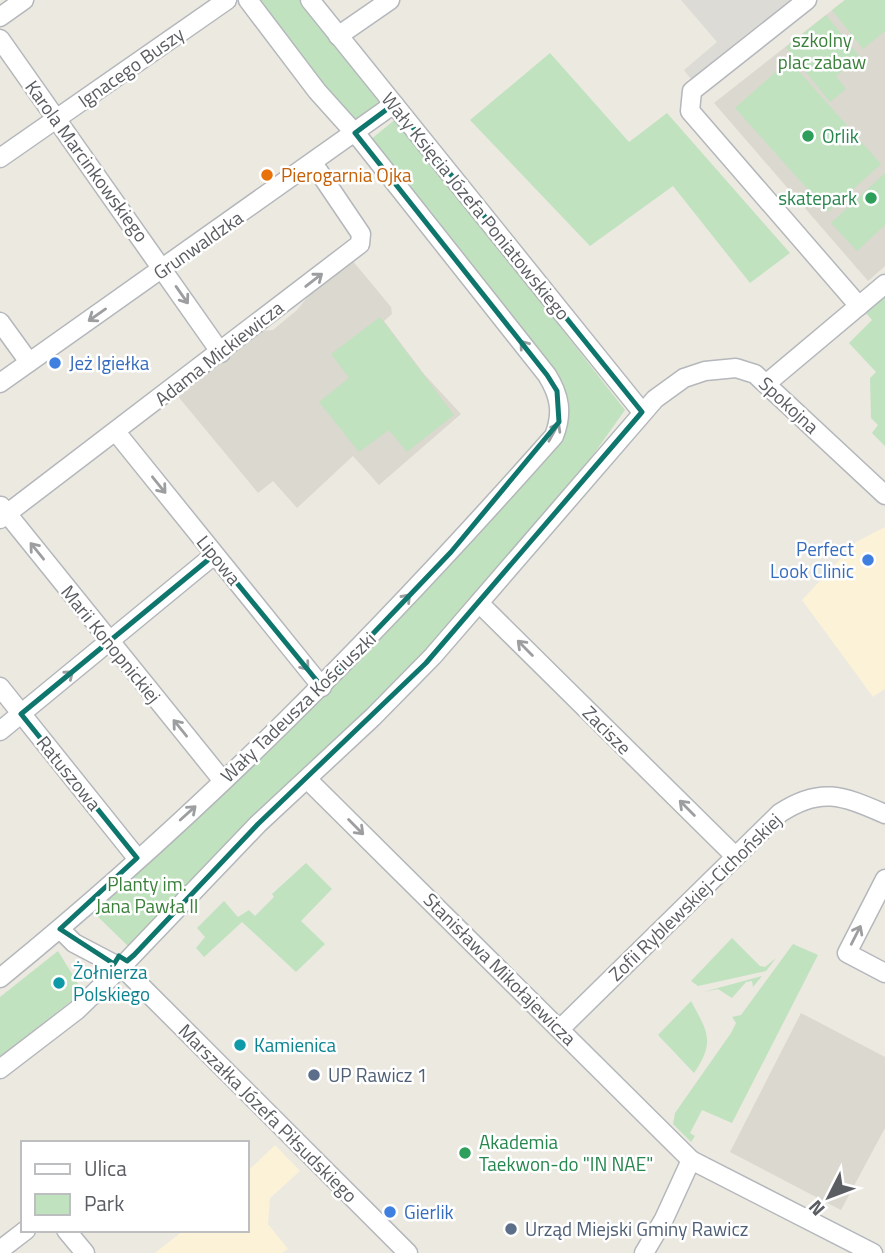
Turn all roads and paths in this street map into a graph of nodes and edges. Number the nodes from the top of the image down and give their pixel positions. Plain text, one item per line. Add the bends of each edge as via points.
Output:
1 (24, 0) edge
2 (227, 0) edge
3 (248, 0) edge
4 (310, 0) edge
5 (390, 0) edge
6 (807, 0) edge
7 (0, 17) edge
8 (338, 36) junction
9 (0, 39) edge
10 (394, 104) junction
11 (56, 119) junction
12 (355, 133) junction
13 (0, 158) edge
14 (313, 163) junction
15 (164, 269) junction
16 (885, 284) edge
17 (859, 306) junction
18 (0, 322) edge
19 (221, 353) junction
20 (29, 362) junction
21 (0, 383) edge
22 (767, 383) junction
23 (642, 412) junction
24 (116, 432) junction
25 (885, 495) edge
26 (2, 513) edge
27 (214, 555) junction
28 (479, 603) junction
29 (109, 642) junction
30 (0, 687) edge
31 (322, 687) junction
32 (21, 714) junction
33 (0, 731) edge
34 (307, 779) junction
35 (223, 781) junction
36 (885, 814) edge
37 (735, 856) junction
38 (137, 858) junction
39 (885, 879) edge
40 (60, 929) junction
41 (121, 968) junction
42 (885, 973) edge
43 (0, 978) edge
44 (560, 1029) junction
45 (0, 1069) edge
46 (691, 1160) junction
47 (23, 1232) edge
48 (68, 1232) edge
49 (0, 1250) edge
50 (85, 1253) edge
51 (408, 1253) edge
52 (644, 1253) edge
53 (873, 1253) edge

1 - 7 street
2 - 11 street, Ignacego Buszy
3 - 12 street
4 - 8 street, Wały Księcia Józefa Poniatowskiego
5 - 8 street
6 - 17 street via 692,91 690,111
8 - 10 street, Wały Księcia Józefa Poniatowskiego
9 - 11 street, Karola Marcinkowskiego
10 - 12 street, Grunwaldzka
10 - 23 street, Wały Księcia Józefa Poniatowskiego
11 - 13 street, Ignacego Buszy
11 - 15 street, Karola Marcinkowskiego
12 - 14 street, Grunwaldzka
31 -> 12 street, Wały Tadeusza Kościuszki via 554,436 560,407 547,375
14 - 15 street, Grunwaldzka
19 -> 14 street, Adama Mickiewicza via 362,241
15 -> 19 street, Karola Marcinkowskiego
15 -> 20 street, Grunwaldzka
16 - 17 street
17 - 22 street
18 - 20 street
19 - 24 street, Adama Mickiewicza
20 - 21 street, Grunwaldzka
22 - 23 street, Spokojna via 746,370 705,371 675,384
22 - 25 street, Spokojna
23 - 28 street
24 - 26 street, Adama Mickiewicza
24 -> 27 street, Lipowa
29 -> 26 street, Marii Konopnickiej
27 - 29 street
27 -> 31 street, Lipowa
28 - 34 street via 400,690
37 -> 28 street, Zacisze
32 -> 29 street
35 -> 29 street, Marii Konopnickiej
30 - 32 street, Ratuszowa
31 - 35 street, Wały Tadeusza Kościuszki
32 - 33 street
32 - 38 street, Ratuszowa
34 - 41 street
34 -> 44 street, Stanisława Mikołajewicza
38 -> 35 street, Wały Tadeusza Kościuszki
36 - 37 street, Zofii Ryblewskiej-Cichońskiej via 846,797 822,795 799,801
37 - 44 street, Zofii Ryblewskiej-Cichońskiej
38 - 40 street, Wały Tadeusza Kościuszki
42 -> 39 street via 847,953
40 - 41 street, Marszałka Józefa Piłsudskiego via 75,943
40 - 43 street, Wały Tadeusza Kościuszki
41 - 45 street via 77,1010
41 - 51 street, Marszałka Józefa Piłsudskiego
44 - 46 street, Stanisława Mikołajewicza
46 - 52 street
46 - 53 street, Stanisława Mikołajewicza
47 - 49 street
48 - 50 street

